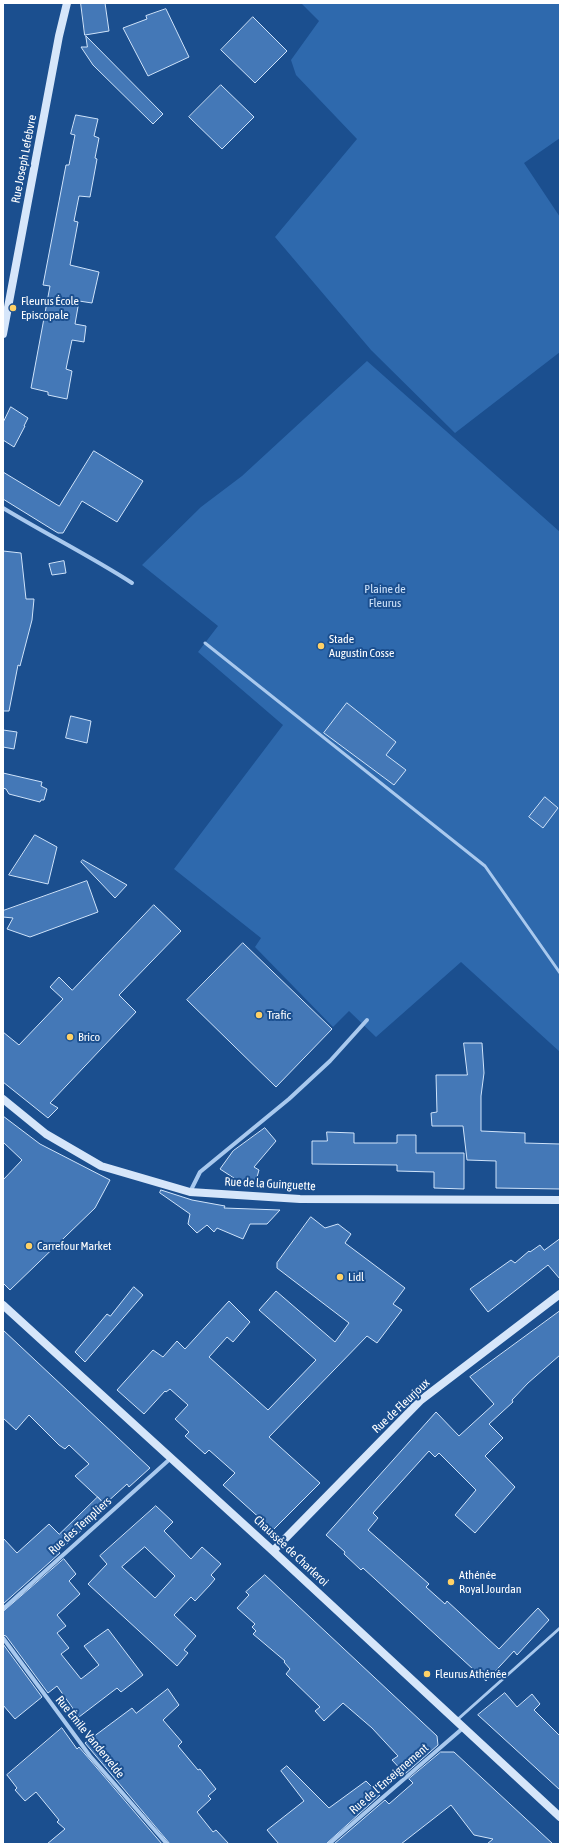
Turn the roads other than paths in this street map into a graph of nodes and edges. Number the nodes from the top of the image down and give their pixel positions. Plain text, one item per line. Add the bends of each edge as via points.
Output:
1 (67, 3) edge
2 (3, 334) edge
3 (3, 508) edge
4 (132, 583) dead end
5 (205, 643) dead end
6 (560, 973) edge
7 (367, 1020) dead end
8 (3, 1099) edge
9 (190, 1192) junction
10 (560, 1200) edge
11 (560, 1294) edge
12 (3, 1304) edge
13 (171, 1458) junction
14 (273, 1551) junction
15 (3, 1610) edge
16 (560, 1628) edge
17 (3, 1638) edge
18 (457, 1721) junction
19 (463, 1728) junction
20 (560, 1817) edge
21 (167, 1844) edge
22 (328, 1844) edge

1 - 2 main road, Rue Joseph Lefebvre
3 - 4 street
5 - 6 lane via 485,866
7 - 9 street via 330,1062 289,1100 200,1172
8 - 9 main road, Rue de la Guinguette via 46,1134 101,1166
9 - 10 main road, Rue de la Guinguette via 300,1199
11 - 14 main road, Rue de Fleurjoux via 421,1400
12 - 13 main road, Chaussée de Charleroi
13 - 14 main road, Chaussée de Charleroi
13 - 15 street, Rue des Templiers
14 - 18 main road, Chaussée de Charleroi
16 - 18 lane
17 - 21 street, Rue Émile Vandervelde via 90,1756
18 - 19 main road, Chaussée de Charleroi
19 - 20 main road, Chaussée de Charleroi
19 - 22 street, Rue de l'Enseignement

